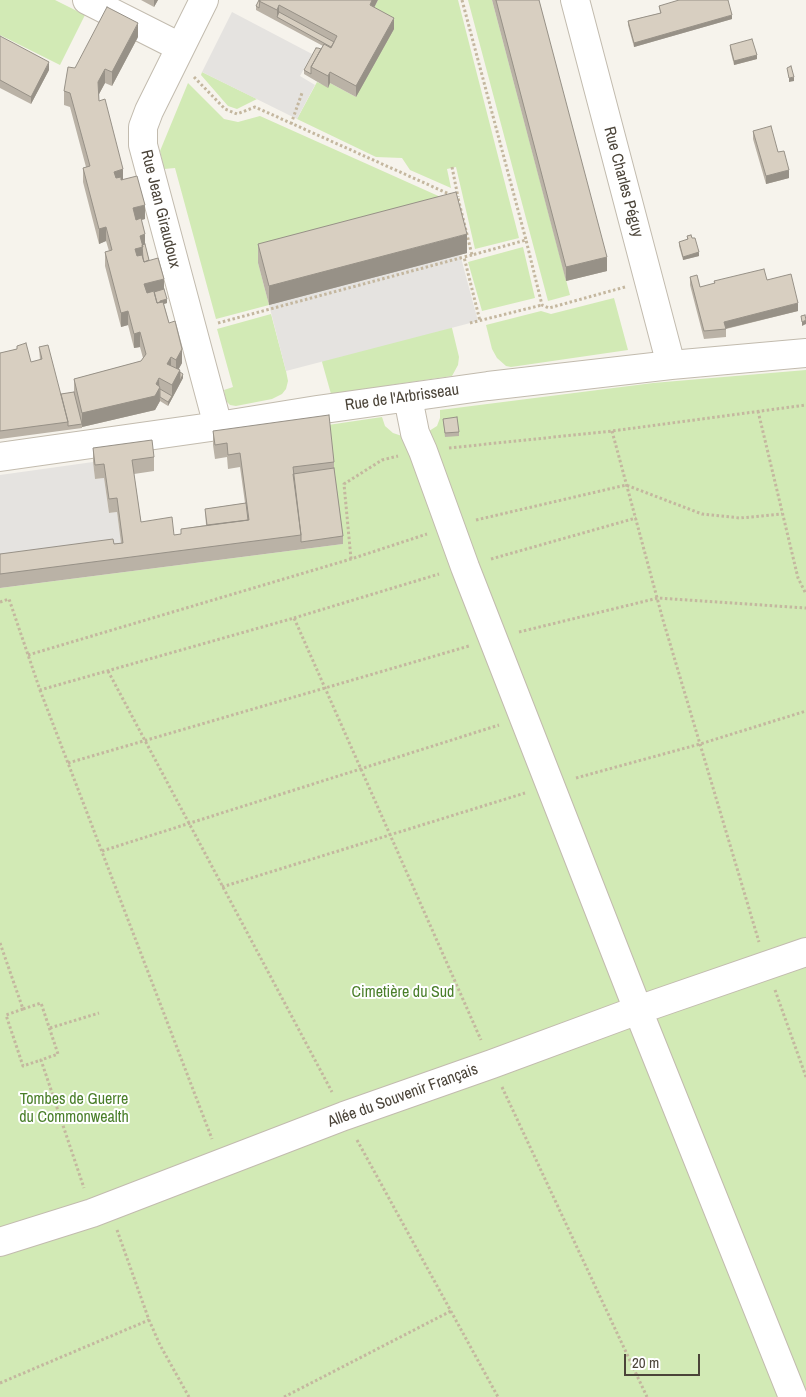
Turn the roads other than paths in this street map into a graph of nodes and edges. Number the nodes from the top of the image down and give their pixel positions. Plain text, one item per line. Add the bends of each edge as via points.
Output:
1 (87, 0) edge
2 (204, 0) edge
3 (575, 0) edge
4 (177, 52) junction
5 (806, 353) edge
6 (671, 365) junction
7 (408, 398) junction
8 (218, 426) junction
9 (0, 457) edge
10 (806, 952) edge
11 (638, 1010) junction
12 (0, 1242) edge
13 (793, 1397) edge

1 - 4 street
2 - 4 street, Rue Jean Giraudoux
3 - 6 street, Rue Charles Péguy
4 - 8 street, Rue Jean Giraudoux via 149,111 143,145
5 - 6 street, Rue de l'Arbrisseau
6 - 7 street, Rue de l'Arbrisseau
7 - 8 street, Rue de l'Arbrisseau
7 - 11 street via 414,433 449,527
8 - 9 street, Rue de l'Arbrisseau
10 - 11 street, Allée du Souvenir Français
11 - 12 street, Allée du Souvenir Français via 344,1116 100,1209
11 - 13 street

